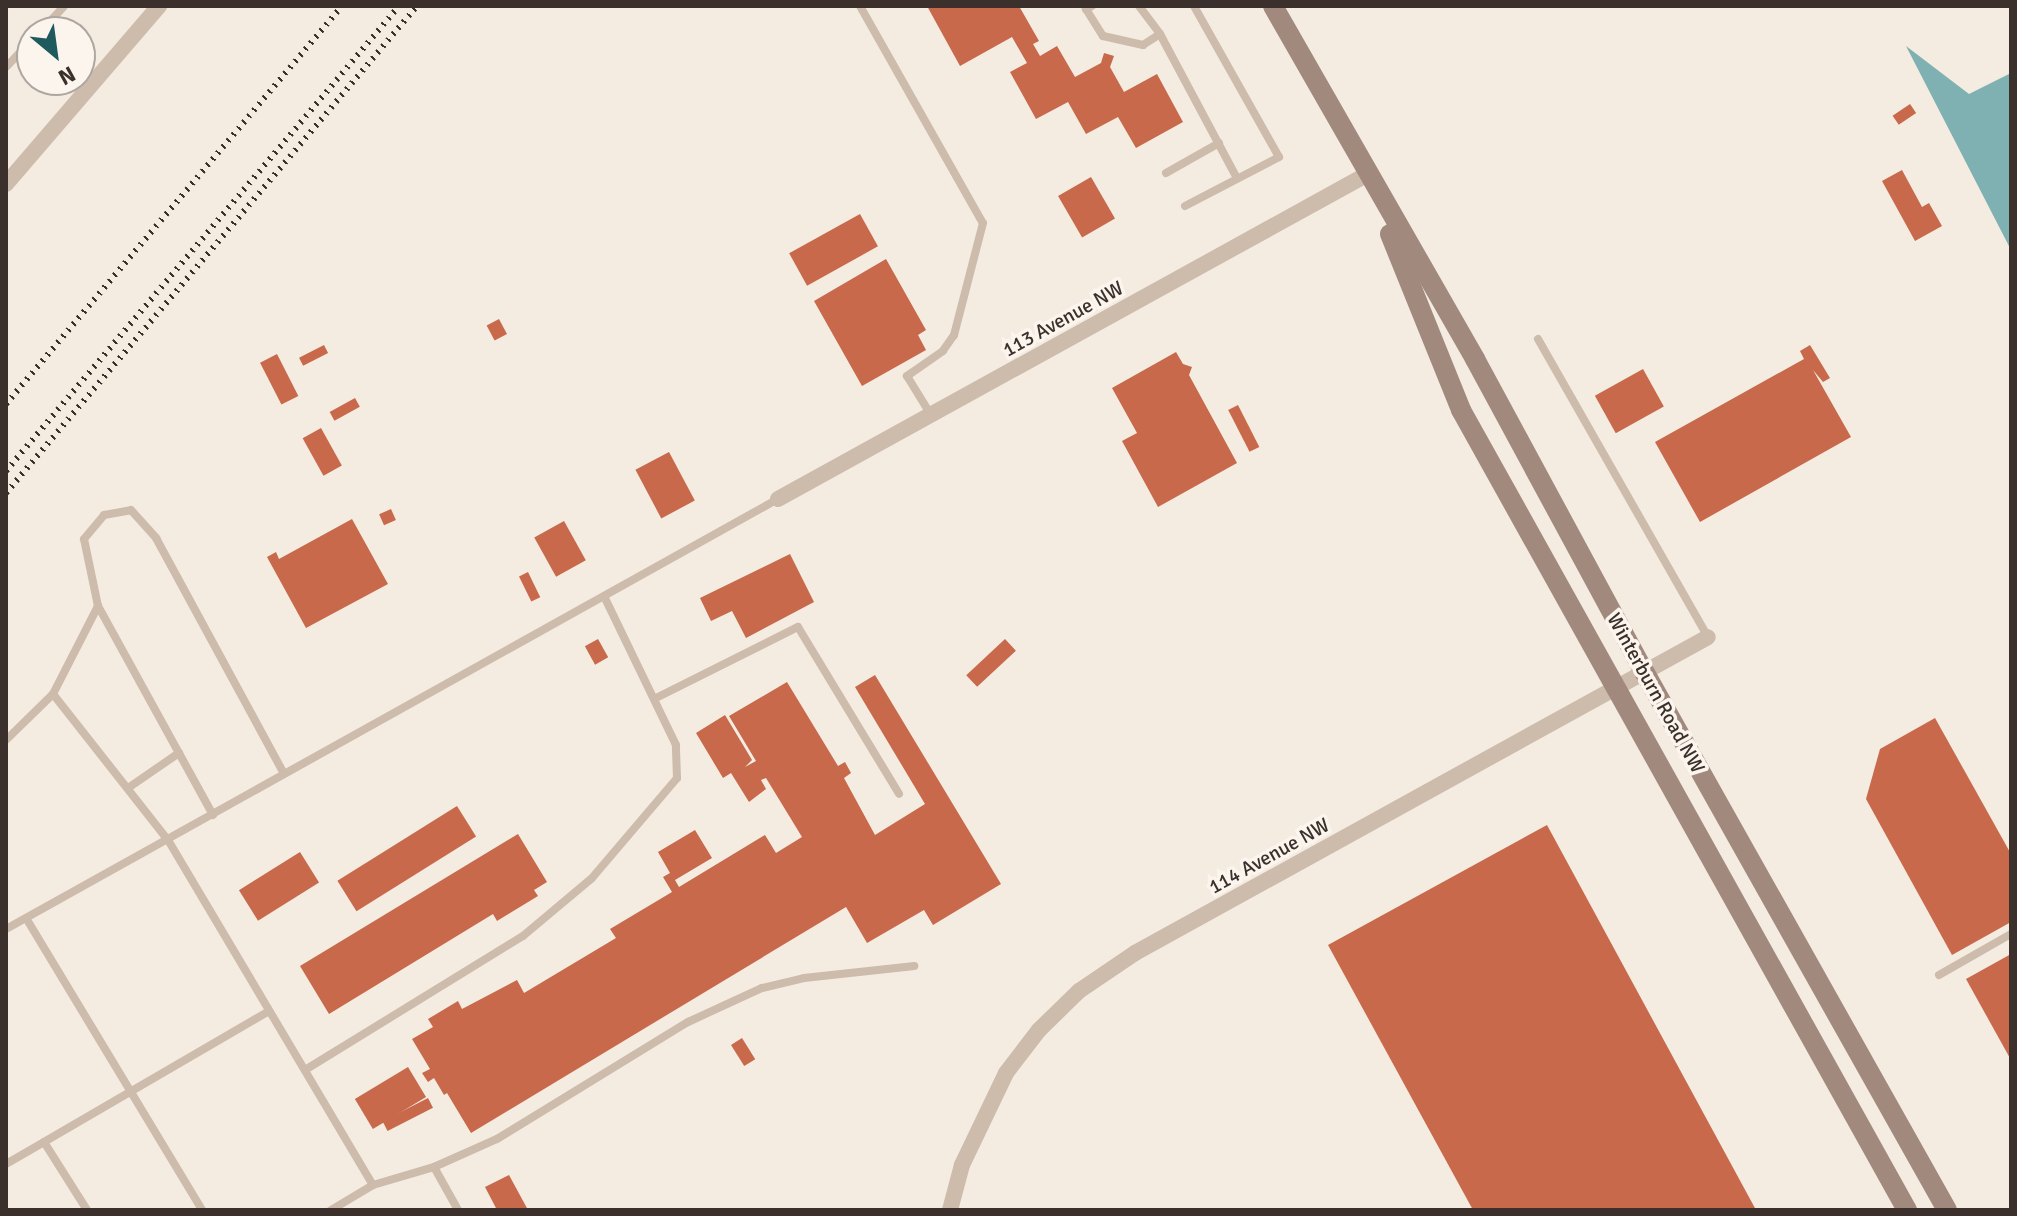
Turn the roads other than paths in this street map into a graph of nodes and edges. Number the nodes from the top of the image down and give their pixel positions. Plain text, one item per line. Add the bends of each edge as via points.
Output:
1 (159, 6) edge
2 (860, 6) edge
3 (1139, 6) edge
4 (1194, 6) edge
5 (1273, 6) edge
6 (1088, 7) edge
7 (1160, 34) junction
8 (1219, 143) junction
9 (1166, 173) dead end
10 (1366, 175) junction
11 (1237, 178) junction
12 (6, 184) edge
13 (1185, 206) dead end
14 (1538, 339) dead end
15 (931, 415) junction
16 (778, 499) joint
17 (604, 596) junction
18 (98, 606) junction
19 (1708, 637) joint
20 (1645, 673) junction
21 (1615, 689) junction
22 (53, 694) junction
23 (654, 699) junction
24 (6, 740) edge
25 (179, 753) junction
26 (284, 774) junction
27 (128, 788) junction
28 (899, 794) dead end
29 (213, 815) junction
30 (168, 840) junction
31 (26, 918) junction
32 (6, 929) edge
33 (2011, 934) edge
34 (914, 966) dead end
35 (1939, 975) dead end
36 (269, 1011) junction
37 (305, 1070) junction
38 (129, 1090) junction
39 (44, 1142) junction
40 (6, 1164) edge
41 (434, 1167) junction
42 (373, 1185) junction
43 (87, 1210) edge
44 (202, 1210) edge
45 (331, 1210) edge
46 (458, 1210) edge
47 (950, 1210) edge
48 (1907, 1210) edge
49 (1947, 1210) edge

1 - 12 street
2 - 15 lane via 983,223 954,335 943,351 907,376
3 - 7 lane
4 - 11 lane via 1279,157
5 - 10 main road, Winterburn Road NW
6 - 7 lane via 1103,36 1143,45
7 - 8 lane
8 - 9 lane
8 - 11 lane
10 - 15 street, 113 Avenue NW
10 - 20 main road, Winterburn Road NW via 1475,359
10 - 21 main road, Winterburn Road NW via 1461,410
11 - 13 lane
14 - 19 lane
15 - 16 street, 113 Avenue NW
16 - 17 lane
17 - 23 lane
17 - 26 lane
18 - 22 lane
18 - 25 lane
18 - 26 lane via 84,539 104,515 131,510 156,538
19 - 20 street, 114 Avenue NW
20 - 21 street, 114 Avenue NW
20 - 49 main road, Winterburn Road NW
21 - 47 street, 114 Avenue NW via 1135,953 1079,991 1006,1073 967,1154
21 - 48 main road, Winterburn Road NW
22 - 24 lane
22 - 27 lane
23 - 28 lane via 798,627
23 - 37 lane via 676,745 677,778 592,878 523,936
25 - 27 lane
25 - 29 lane
26 - 29 lane
27 - 30 lane
29 - 30 lane
30 - 31 lane
30 - 36 lane
31 - 32 lane
31 - 38 lane
33 - 35 lane
34 - 41 lane via 762,988 688,1022 497,1139
36 - 37 lane
36 - 38 lane
37 - 42 lane
38 - 39 lane
38 - 44 lane
39 - 40 lane
39 - 43 lane
41 - 42 lane
41 - 46 lane
42 - 45 lane

